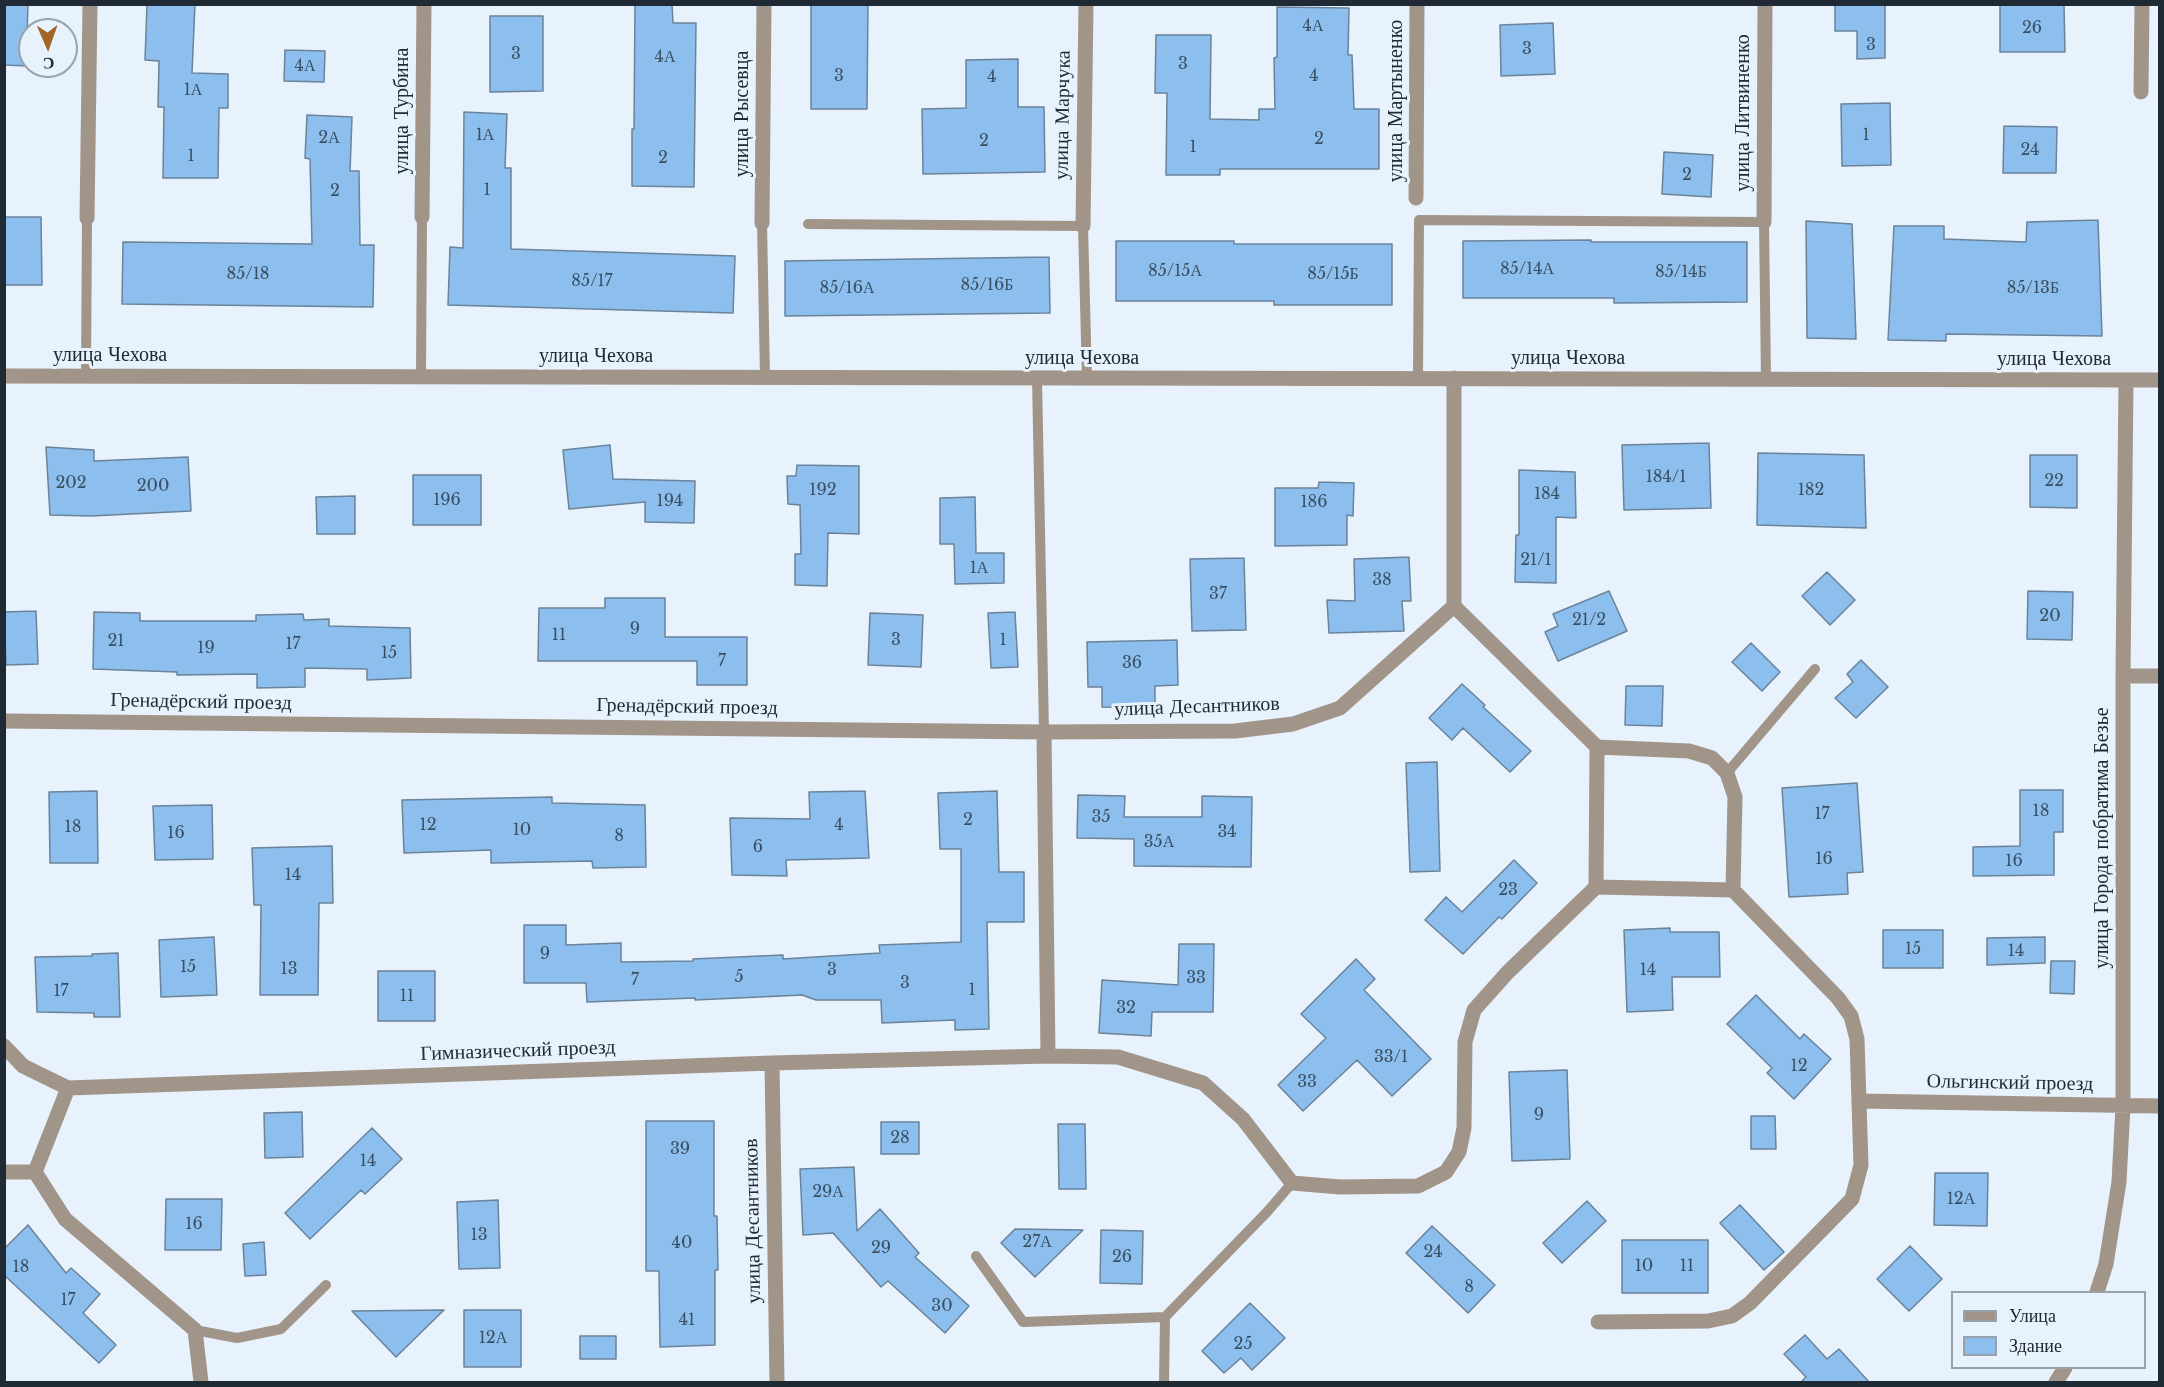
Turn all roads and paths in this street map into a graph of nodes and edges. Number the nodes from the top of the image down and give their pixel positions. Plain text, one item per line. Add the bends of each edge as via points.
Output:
1 (90, 4) edge
2 (424, 4) edge
3 (764, 4) edge
4 (1086, 4) edge
5 (1417, 4) edge
6 (1765, 4) edge
7 (2142, 4) edge
8 (2141, 92) dead end
9 (1416, 198) dead end
10 (422, 217) joint
11 (87, 218) joint
12 (1764, 222) junction
13 (762, 223) joint
14 (808, 224) dead end
15 (1083, 226) junction
16 (4, 376) edge
17 (86, 376) junction
18 (421, 376) junction
19 (765, 378) junction
20 (1418, 378) junction
21 (1454, 378) junction
22 (1037, 379) junction
23 (1087, 379) junction
24 (1766, 380) junction
25 (2126, 380) junction
26 (2160, 380) edge
27 (1455, 606) junction
28 (1815, 669) dead end
29 (2123, 676) junction
30 (2160, 676) edge
31 (4, 721) edge
32 (1044, 732) junction
33 (1597, 747) junction
34 (1727, 773) junction
35 (1596, 887) junction
36 (1733, 890) junction
37 (4, 1046) edge
38 (1048, 1056) junction
39 (772, 1063) junction
40 (68, 1088) junction
41 (1860, 1101) junction
42 (2123, 1106) junction
43 (2160, 1106) edge
44 (4, 1172) edge
45 (35, 1172) junction
46 (1292, 1183) junction
47 (976, 1256) dead end
48 (326, 1285) dead end
49 (2098, 1291) edge
50 (1165, 1317) junction
51 (1598, 1322) dead end
52 (195, 1330) junction
53 (2064, 1369) edge
54 (776, 1380) edge
55 (201, 1383) edge
56 (1164, 1383) edge
57 (2056, 1383) edge

1 - 11 street
2 - 10 street, улица Турбина
3 - 13 street, улица Рысевца
4 - 15 street, улица Марчука
5 - 9 street, улица Мартыненко
6 - 12 street, улица Литвиненко
7 - 8 street
10 - 18 lane
11 - 17 lane
12 - 20 lane via 1419,220
12 - 24 lane
13 - 19 lane
14 - 15 lane
15 - 23 lane
16 - 17 street, улица Чехова
17 - 18 street, улица Чехова
18 - 19 street, улица Чехова
19 - 22 street, улица Чехова
20 - 21 street, улица Чехова
20 - 23 street, улица Чехова
21 - 24 street, улица Чехова
21 - 27 street
22 - 23 street, улица Чехова
22 - 32 lane
24 - 25 street, улица Чехова
25 - 26 street, улица Чехова
25 - 29 street, улица Города побратима Безье
27 - 32 street, улица Десантников via 1340,708 1293,724 1235,730
27 - 33 street
28 - 34 lane
29 - 30 street
29 - 42 street, улица Города побратима Безье
31 - 32 street, Гренадёрский проезд
32 - 38 street
33 - 34 street via 1689,750 1712,758
33 - 35 street
34 - 36 street via 1735,797
35 - 36 street
35 - 46 street via 1474,1010 1465,1042 1464,1128 1459,1152 1446,1172 1418,1186
36 - 41 street via 1851,1016 1857,1038
37 - 40 street, Гимназический проезд via 23,1066
38 - 39 street, Гимназический проезд
38 - 46 street via 1118,1056 1203,1083 1243,1119
39 - 40 street, Гимназический проезд
39 - 54 street, улица Десантников
40 - 45 street
41 - 42 street, Ольгинский проезд
41 - 51 street via 1861,1165 1851,1199 1750,1303 1732,1316 1708,1321
42 - 43 street, Ольгинский проезд
42 - 49 street, улица Города побратима Безье via 2119,1182 2106,1264
44 - 45 street
45 - 52 street via 65,1219
46 - 50 lane
47 - 50 lane via 1023,1322
48 - 52 lane via 281,1329 237,1338
50 - 56 lane
52 - 55 street
53 - 57 street

